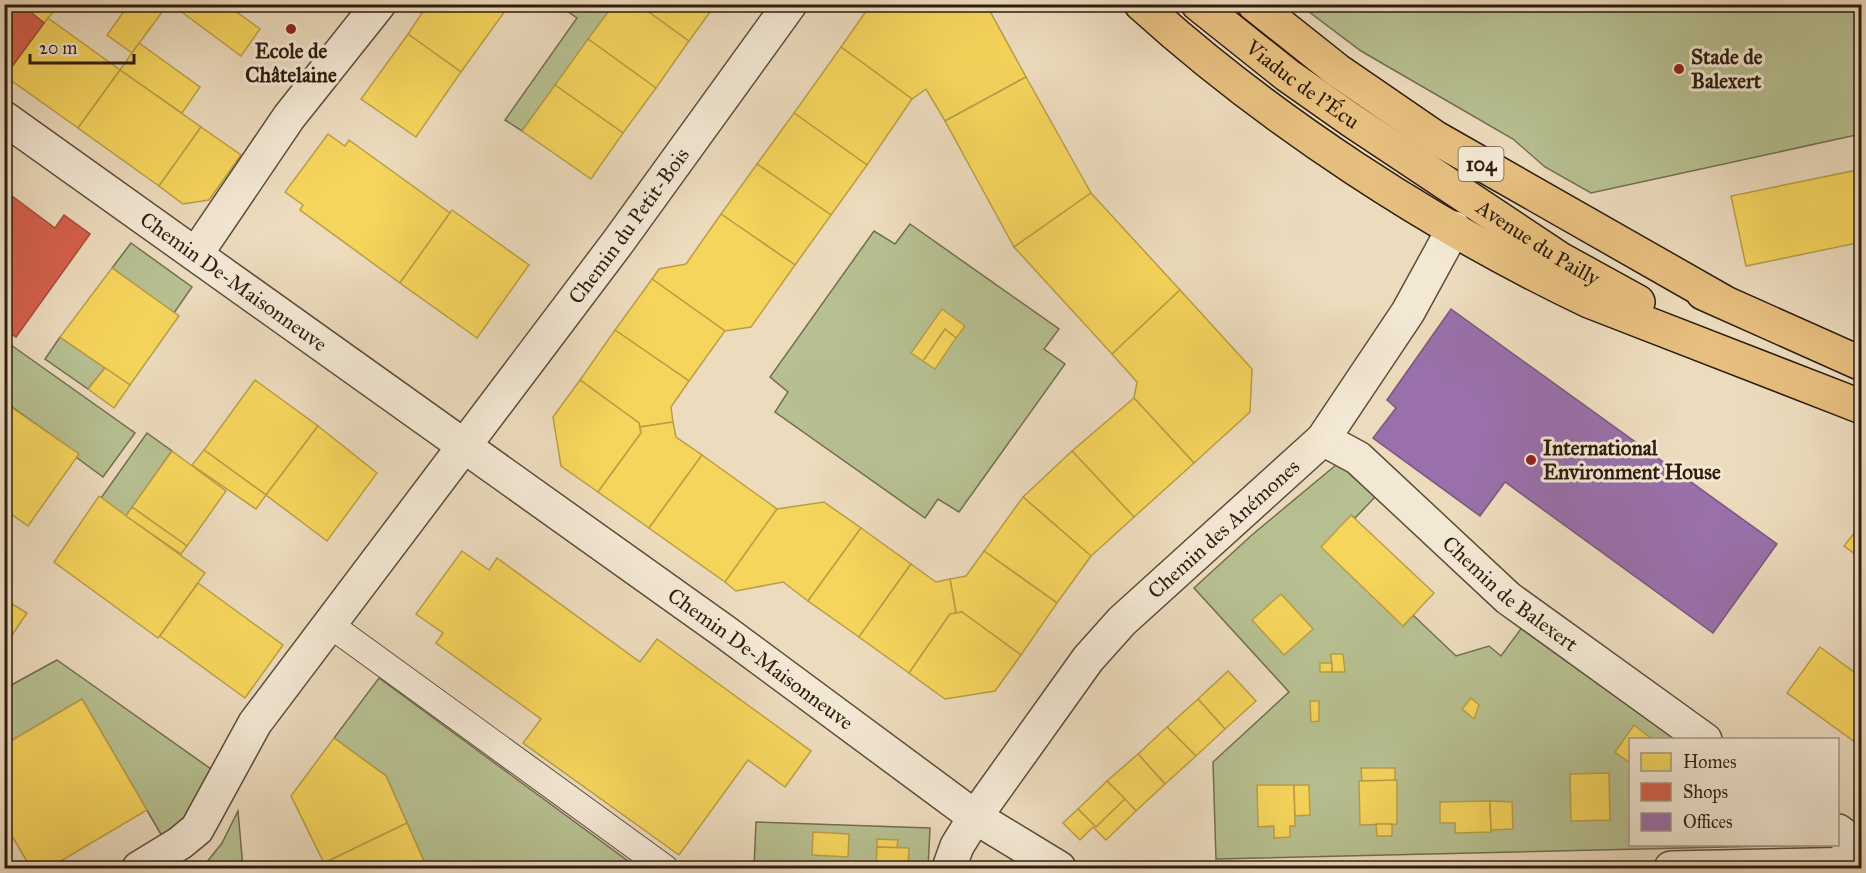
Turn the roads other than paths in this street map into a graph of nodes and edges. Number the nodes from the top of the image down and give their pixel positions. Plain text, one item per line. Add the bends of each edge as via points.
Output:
1 (379, 4) edge
2 (789, 4) edge
3 (1142, 4) edge
4 (1198, 4) edge
5 (1254, 4) edge
6 (4, 118) edge
7 (1410, 159) junction
8 (1454, 228) junction
9 (196, 254) junction
10 (1722, 301) junction
11 (1750, 364) junction
12 (1862, 364) edge
13 (1862, 407) edge
14 (1323, 439) junction
15 (463, 445) junction
16 (328, 624) junction
17 (1702, 738) edge
18 (975, 817) junction
19 (1839, 832) edge
20 (1861, 864) edge
21 (139, 868) edge
22 (665, 868) edge
23 (949, 868) edge
24 (1059, 868) edge
25 (1671, 868) edge

1 - 9 street via 289,117
2 - 15 street, Chemin du Petit-Bois via 618,242
3 - 8 main road, Avenue du Pailly / 104 via 1210,63 1295,126
4 - 7 main road, Viaduc de l'Écu / 104 via 1287,75
5 - 10 main road, Avenue du Pailly / 104 via 1337,70 1436,138
6 - 9 street, Chemin De-Maisonneuve
7 - 10 main road, Avenue du Pailly / 104
7 - 11 main road, Avenue du Pailly / 104 via 1560,259
8 - 11 main road, Avenue du Pailly / 104 via 1589,301
8 - 14 street, Chemin des Anémones via 1408,312
9 - 15 street, Chemin De-Maisonneuve
10 - 12 main road, Avenue du Pailly / 104
11 - 13 main road, Avenue du Pailly / 104
14 - 17 street, Chemin de Balexert via 1358,458 1508,598
14 - 18 street, Chemin des Anémones via 1122,621 1088,659
15 - 16 street
15 - 18 street, Chemin De-Maisonneuve
16 - 21 street via 255,723 197,829
16 - 22 street
18 - 23 street, Chemin des Anémones
18 - 24 street, Chemin De-Maisonneuve
19 - 20 street via 1854,843
20 - 25 street

